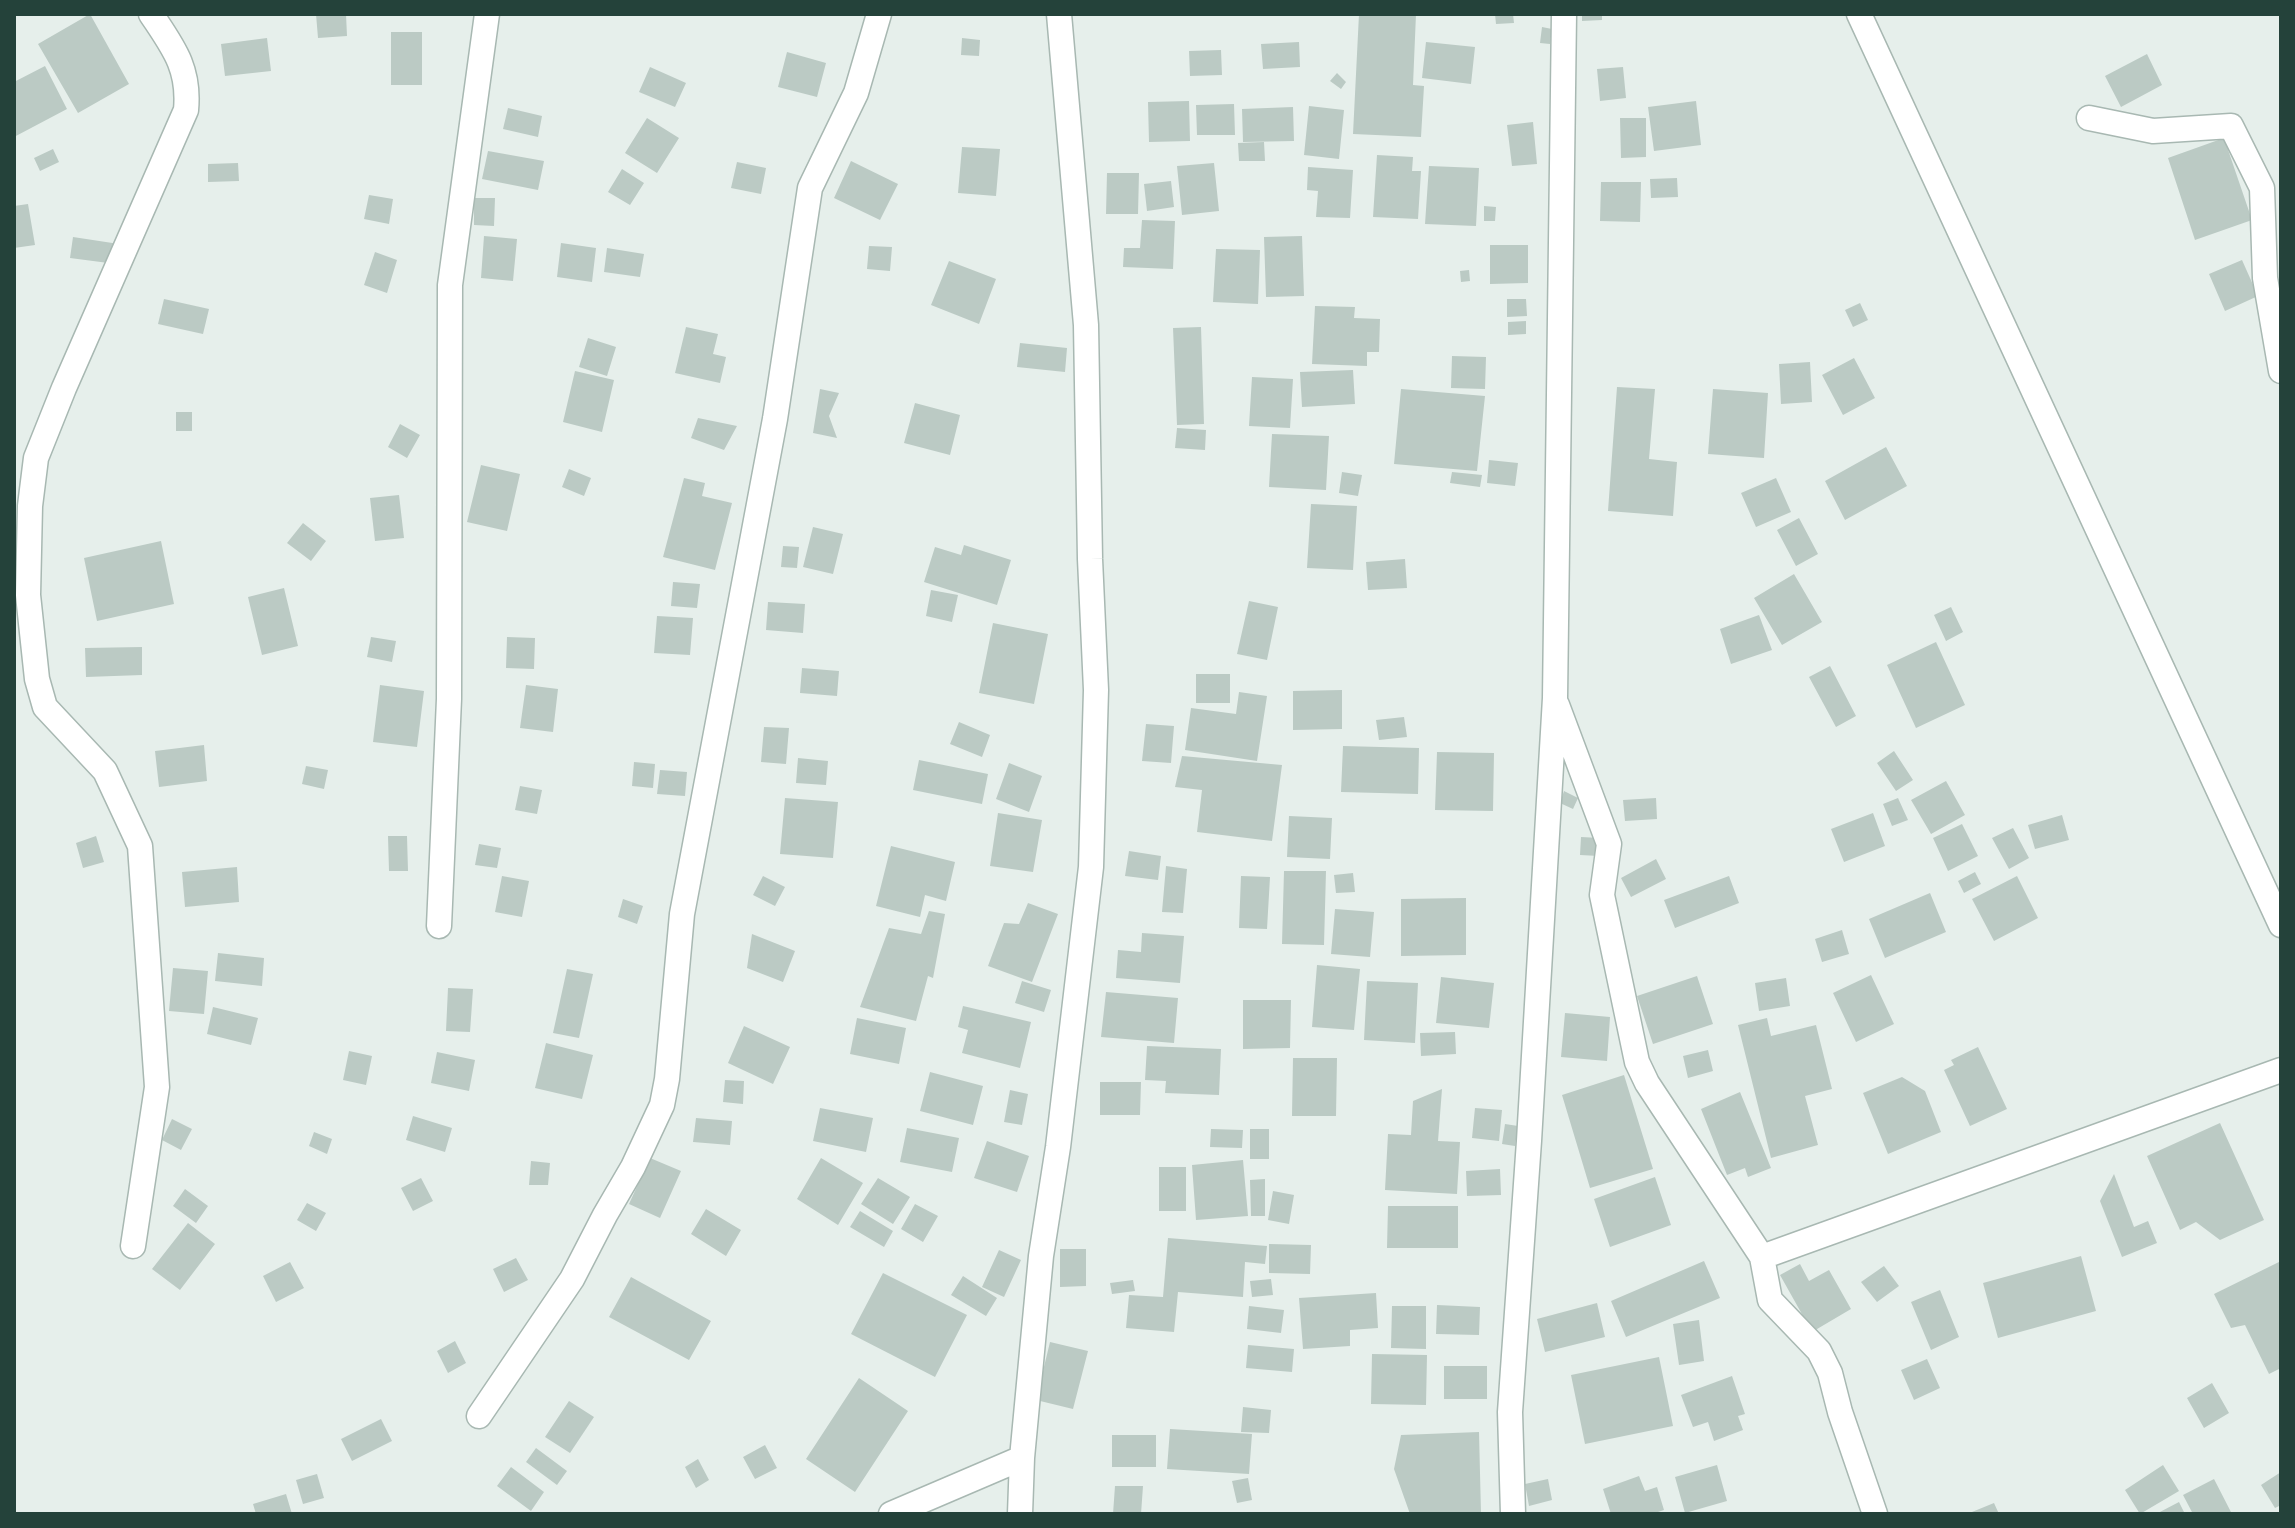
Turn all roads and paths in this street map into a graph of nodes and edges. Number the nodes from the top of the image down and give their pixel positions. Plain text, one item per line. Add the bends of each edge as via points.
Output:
1 (151, 14) edge
2 (487, 14) edge
3 (879, 14) edge
4 (1059, 14) edge
5 (1564, 14) edge
6 (1859, 14) edge
7 (2089, 118) dead end
8 (2281, 371) edge
9 (1555, 698) junction
10 (2281, 925) edge
11 (439, 926) dead end
12 (2281, 1070) edge
13 (133, 1246) dead end
14 (1762, 1257) junction
15 (479, 1416) dead end
16 (1022, 1458) junction
17 (891, 1514) edge
18 (1020, 1514) edge
19 (1513, 1514) edge
20 (1875, 1514) edge

1 - 13 street via 185,72 186,110 36,458 28,595 45,707 105,771 140,846 157,1087
2 - 11 street via 450,285 449,699
3 - 15 street via 856,93 810,188 775,419 682,914 662,1105 572,1279
4 - 16 street via 1086,325 1096,690 1091,867 1041,1256
5 - 9 street
6 - 10 street
7 - 8 street via 2153,131 2231,126 2262,188 2265,278
9 - 14 street via 1609,844 1602,895 1637,1062
9 - 19 street via 1510,1412
12 - 14 street
14 - 20 street via 1770,1300 1819,1351 1830,1373
16 - 17 street
16 - 18 street

